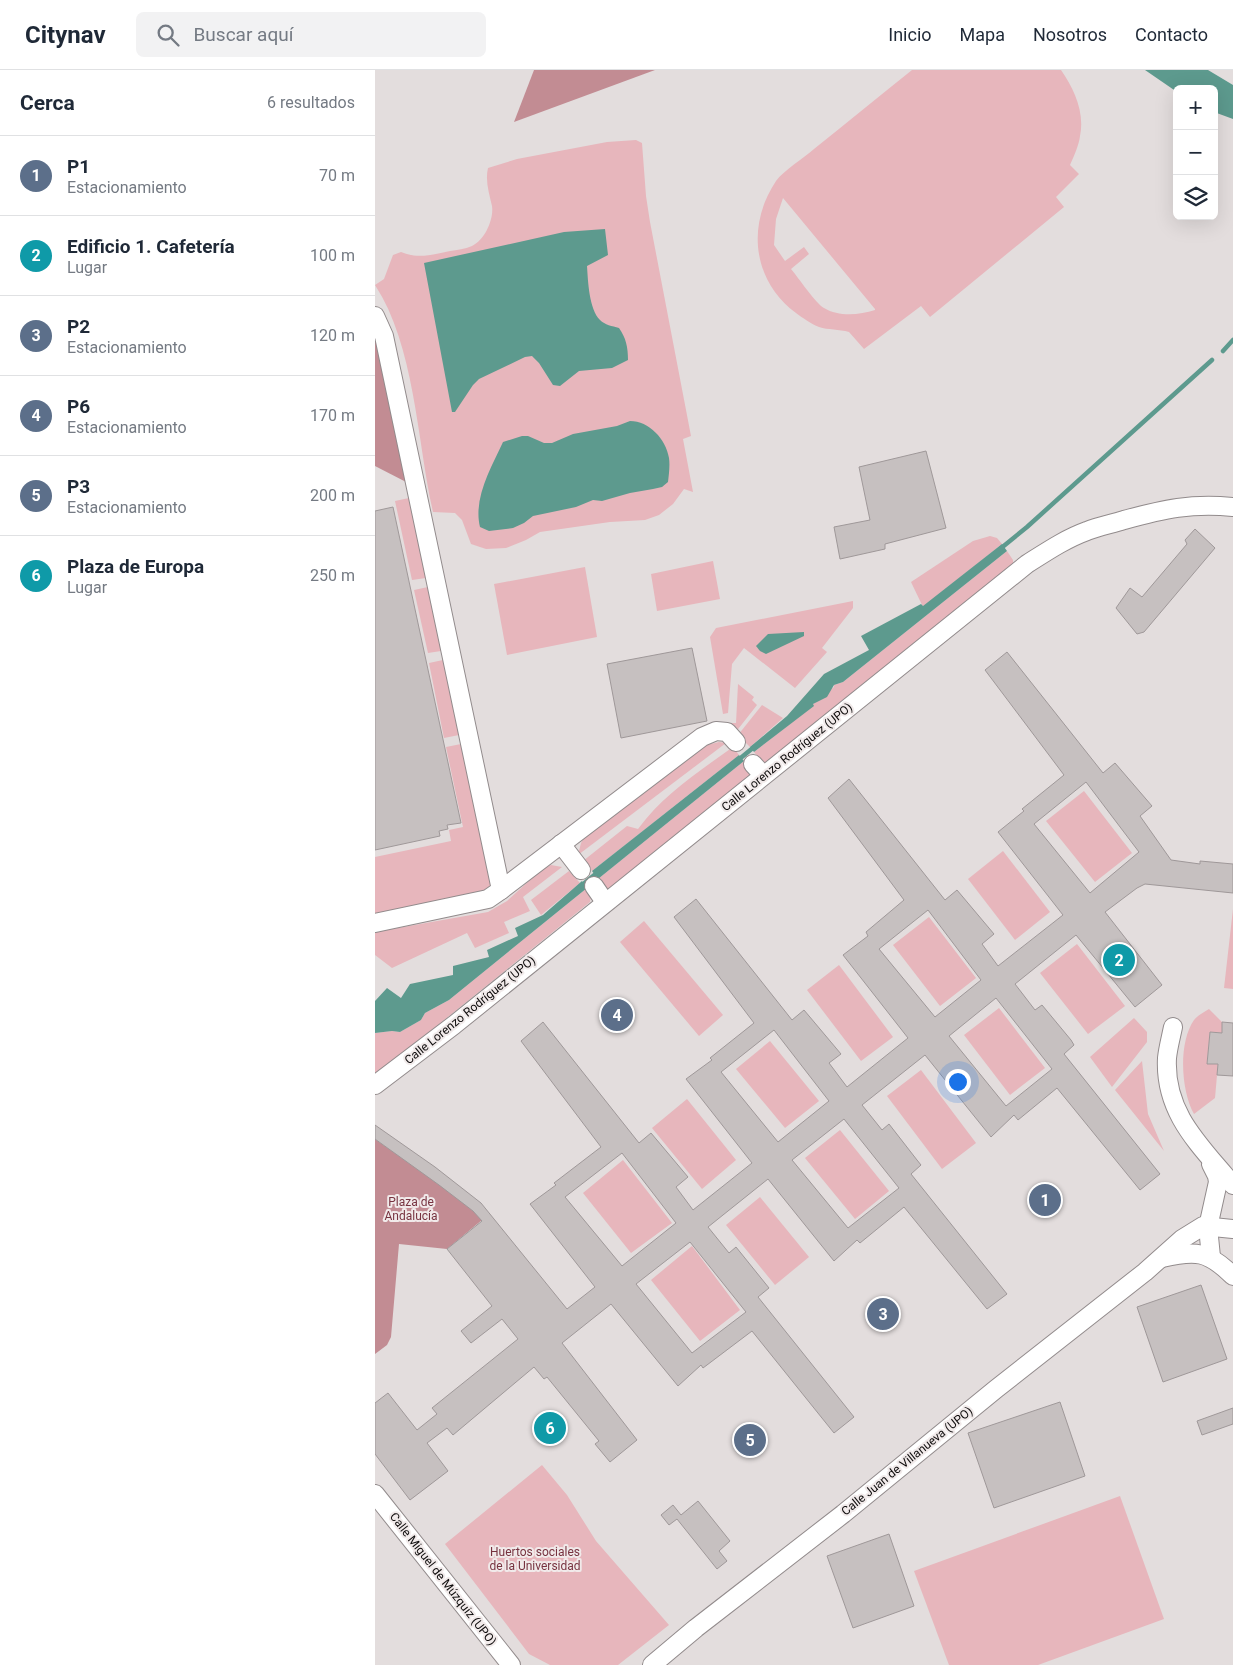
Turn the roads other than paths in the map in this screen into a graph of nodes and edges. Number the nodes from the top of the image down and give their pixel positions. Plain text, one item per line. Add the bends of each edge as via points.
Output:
1 (375, 316) edge
2 (1233, 508) edge
3 (736, 742) dead end
4 (561, 844) junction
5 (581, 870) dead end
6 (594, 886) dead end
7 (501, 890) junction
8 (605, 902) junction
9 (375, 923) edge
10 (1173, 1027) dead end
11 (375, 1085) edge
12 (1204, 1150) junction
13 (1233, 1185) edge
14 (1208, 1226) junction
15 (1233, 1229) edge
16 (1211, 1257) junction
17 (1162, 1258) junction
18 (1233, 1276) edge
19 (375, 1494) edge
20 (511, 1665) edge
21 (652, 1665) edge

1 - 7 street via 384,336
2 - 8 street, Calle Lorenzo Rodríguez (UPO) via 1210,505 1176,507 1087,531 1027,564 758,769
3 - 4 street via 727,732 716,731 702,737
4 - 5 street
4 - 7 street
6 - 8 street
7 - 9 street via 488,899
8 - 11 street, Calle Lorenzo Rodríguez (UPO)
10 - 12 street via 1167,1057 1169,1084 1187,1131
12 - 13 street
12 - 14 street via 1218,1182
14 - 15 street
14 - 16 street
14 - 17 street, Calle Juan de Villanueva (UPO) via 1182,1238
16 - 17 street via 1180,1254
16 - 18 street
17 - 21 street, Calle Juan de Villanueva (UPO)
19 - 20 street, Calle Miguel de Múzquiz (UPO)

